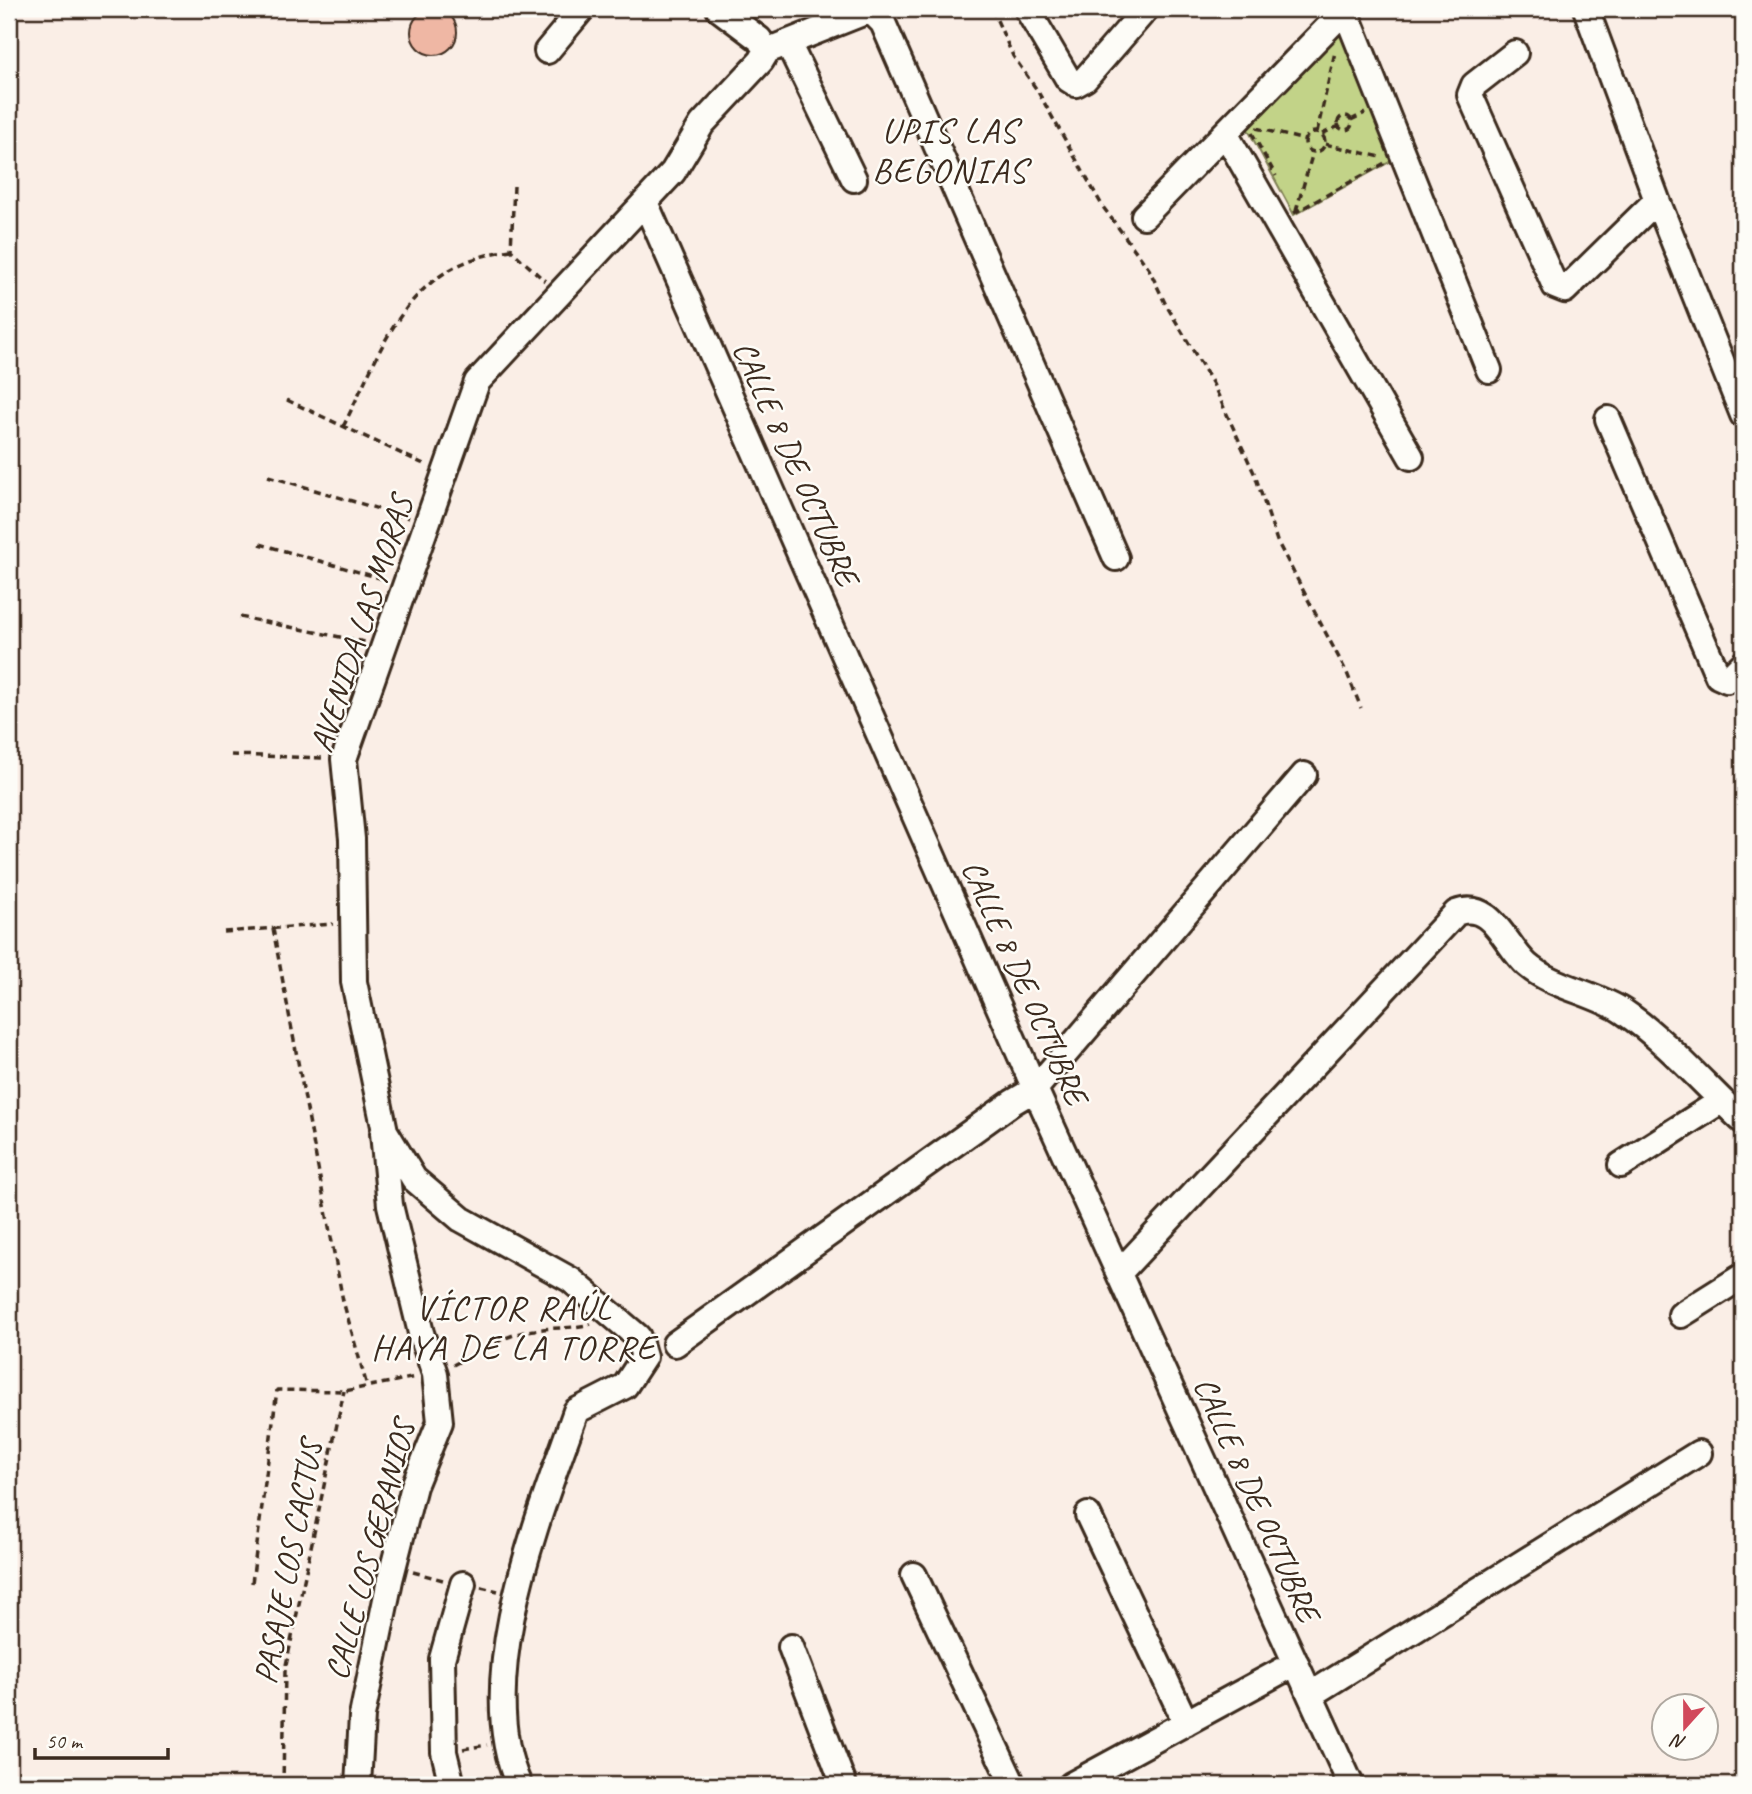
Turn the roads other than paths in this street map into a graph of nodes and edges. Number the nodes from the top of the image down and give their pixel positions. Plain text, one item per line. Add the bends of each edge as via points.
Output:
1 (582, 9) edge
2 (719, 9) edge
3 (870, 9) edge
4 (1027, 9) edge
5 (1146, 9) edge
6 (1346, 9) edge
7 (1586, 9) edge
8 (777, 47) junction
9 (547, 51) dead end
10 (1514, 53) dead end
11 (1225, 133) junction
12 (854, 179) dead end
13 (1657, 200) junction
14 (645, 202) junction
15 (1144, 216) dead end
16 (1489, 370) dead end
17 (1743, 415) edge
18 (1608, 419) dead end
19 (1411, 457) dead end
20 (1116, 558) dead end
21 (1743, 664) edge
22 (1304, 775) dead end
23 (1035, 1089) junction
24 (1721, 1101) junction
25 (380, 1108) junction
26 (1743, 1121) edge
27 (1621, 1165) dead end
28 (1119, 1273) junction
29 (1743, 1276) edge
30 (1681, 1315) dead end
31 (674, 1344) dead end
32 (1699, 1453) dead end
33 (1088, 1515) dead end
34 (914, 1575) dead end
35 (463, 1584) dead end
36 (791, 1647) dead end
37 (1296, 1663) junction
38 (1310, 1695) junction
39 (1186, 1723) junction
40 (358, 1785) edge
41 (452, 1785) edge
42 (519, 1785) edge
43 (844, 1785) edge
44 (1013, 1785) edge
45 (1071, 1785) edge
46 (1351, 1785) edge

1 - 9 street
2 - 8 street via 758,39
3 - 8 street
3 - 20 street via 883,23
4 - 5 street via 1068,79 1076,84
6 - 11 street
6 - 16 street
7 - 13 street
8 - 12 street
8 - 14 street, AVENIDA LAS MORAS via 702,124 673,172
10 - 13 street via 1474,85 1470,95 1555,286 1565,290
11 - 15 street
11 - 19 street via 1286,218
13 - 17 street
14 - 23 street, CALLE 8 DE OCTUBRE
14 - 25 street, AVENIDA LAS MORAS via 477,382 344,759 352,839 354,982
18 - 21 street via 1718,676 1727,680
22 - 23 street
23 - 28 street, CALLE 8 DE OCTUBRE
23 - 31 street
24 - 26 street
24 - 27 street
24 - 28 street via 1661,1041 1622,1010 1527,966 1499,928 1480,911 1469,908 1456,913
25 - 40 street, CALLE LOS GERANIOS via 390,1205 435,1374 440,1422 414,1486 390,1580 362,1716
25 - 42 street, AVENIDA LAS MORAS via 385,1131 414,1179 461,1219 571,1280 638,1337 644,1357 625,1385 576,1411 513,1608 502,1706 510,1766
28 - 37 street, CALLE 8 DE OCTUBRE
29 - 30 street
32 - 38 street
33 - 39 street
34 - 44 street
35 - 41 street via 442,1659 444,1752
36 - 43 street
37 - 38 street, CALLE 8 DE OCTUBRE
37 - 39 street
38 - 46 street, CALLE 8 DE OCTUBRE
39 - 45 street

